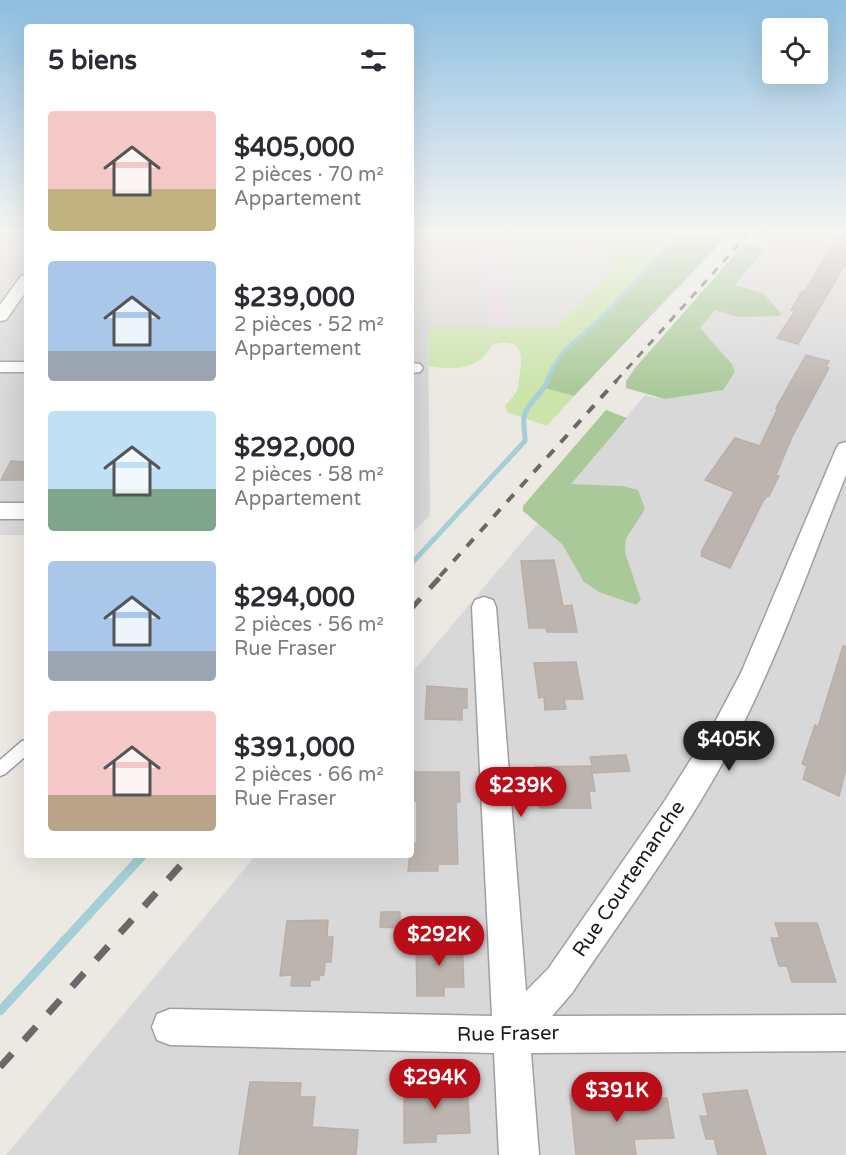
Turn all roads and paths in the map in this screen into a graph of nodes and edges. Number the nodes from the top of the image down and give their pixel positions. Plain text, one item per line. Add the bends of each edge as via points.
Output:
1 (23, 284) edge
2 (0, 316) edge
3 (0, 367) edge
4 (24, 367) edge
5 (846, 449) edge
6 (0, 511) edge
7 (24, 511) edge
8 (484, 607) dead end
9 (24, 748) edge
10 (4, 762) edge
11 (170, 1026) dead end
12 (846, 1032) edge
13 (511, 1033) junction
14 (519, 1155) edge

1 - 2 street
3 - 4 street
5 - 13 street, Rue Courtemanche via 753,675 705,766 560,981
6 - 7 street
8 - 13 street
9 - 10 lane
11 - 13 street, Rue Fraser via 455,1035
12 - 13 street, Rue Fraser
13 - 14 street

